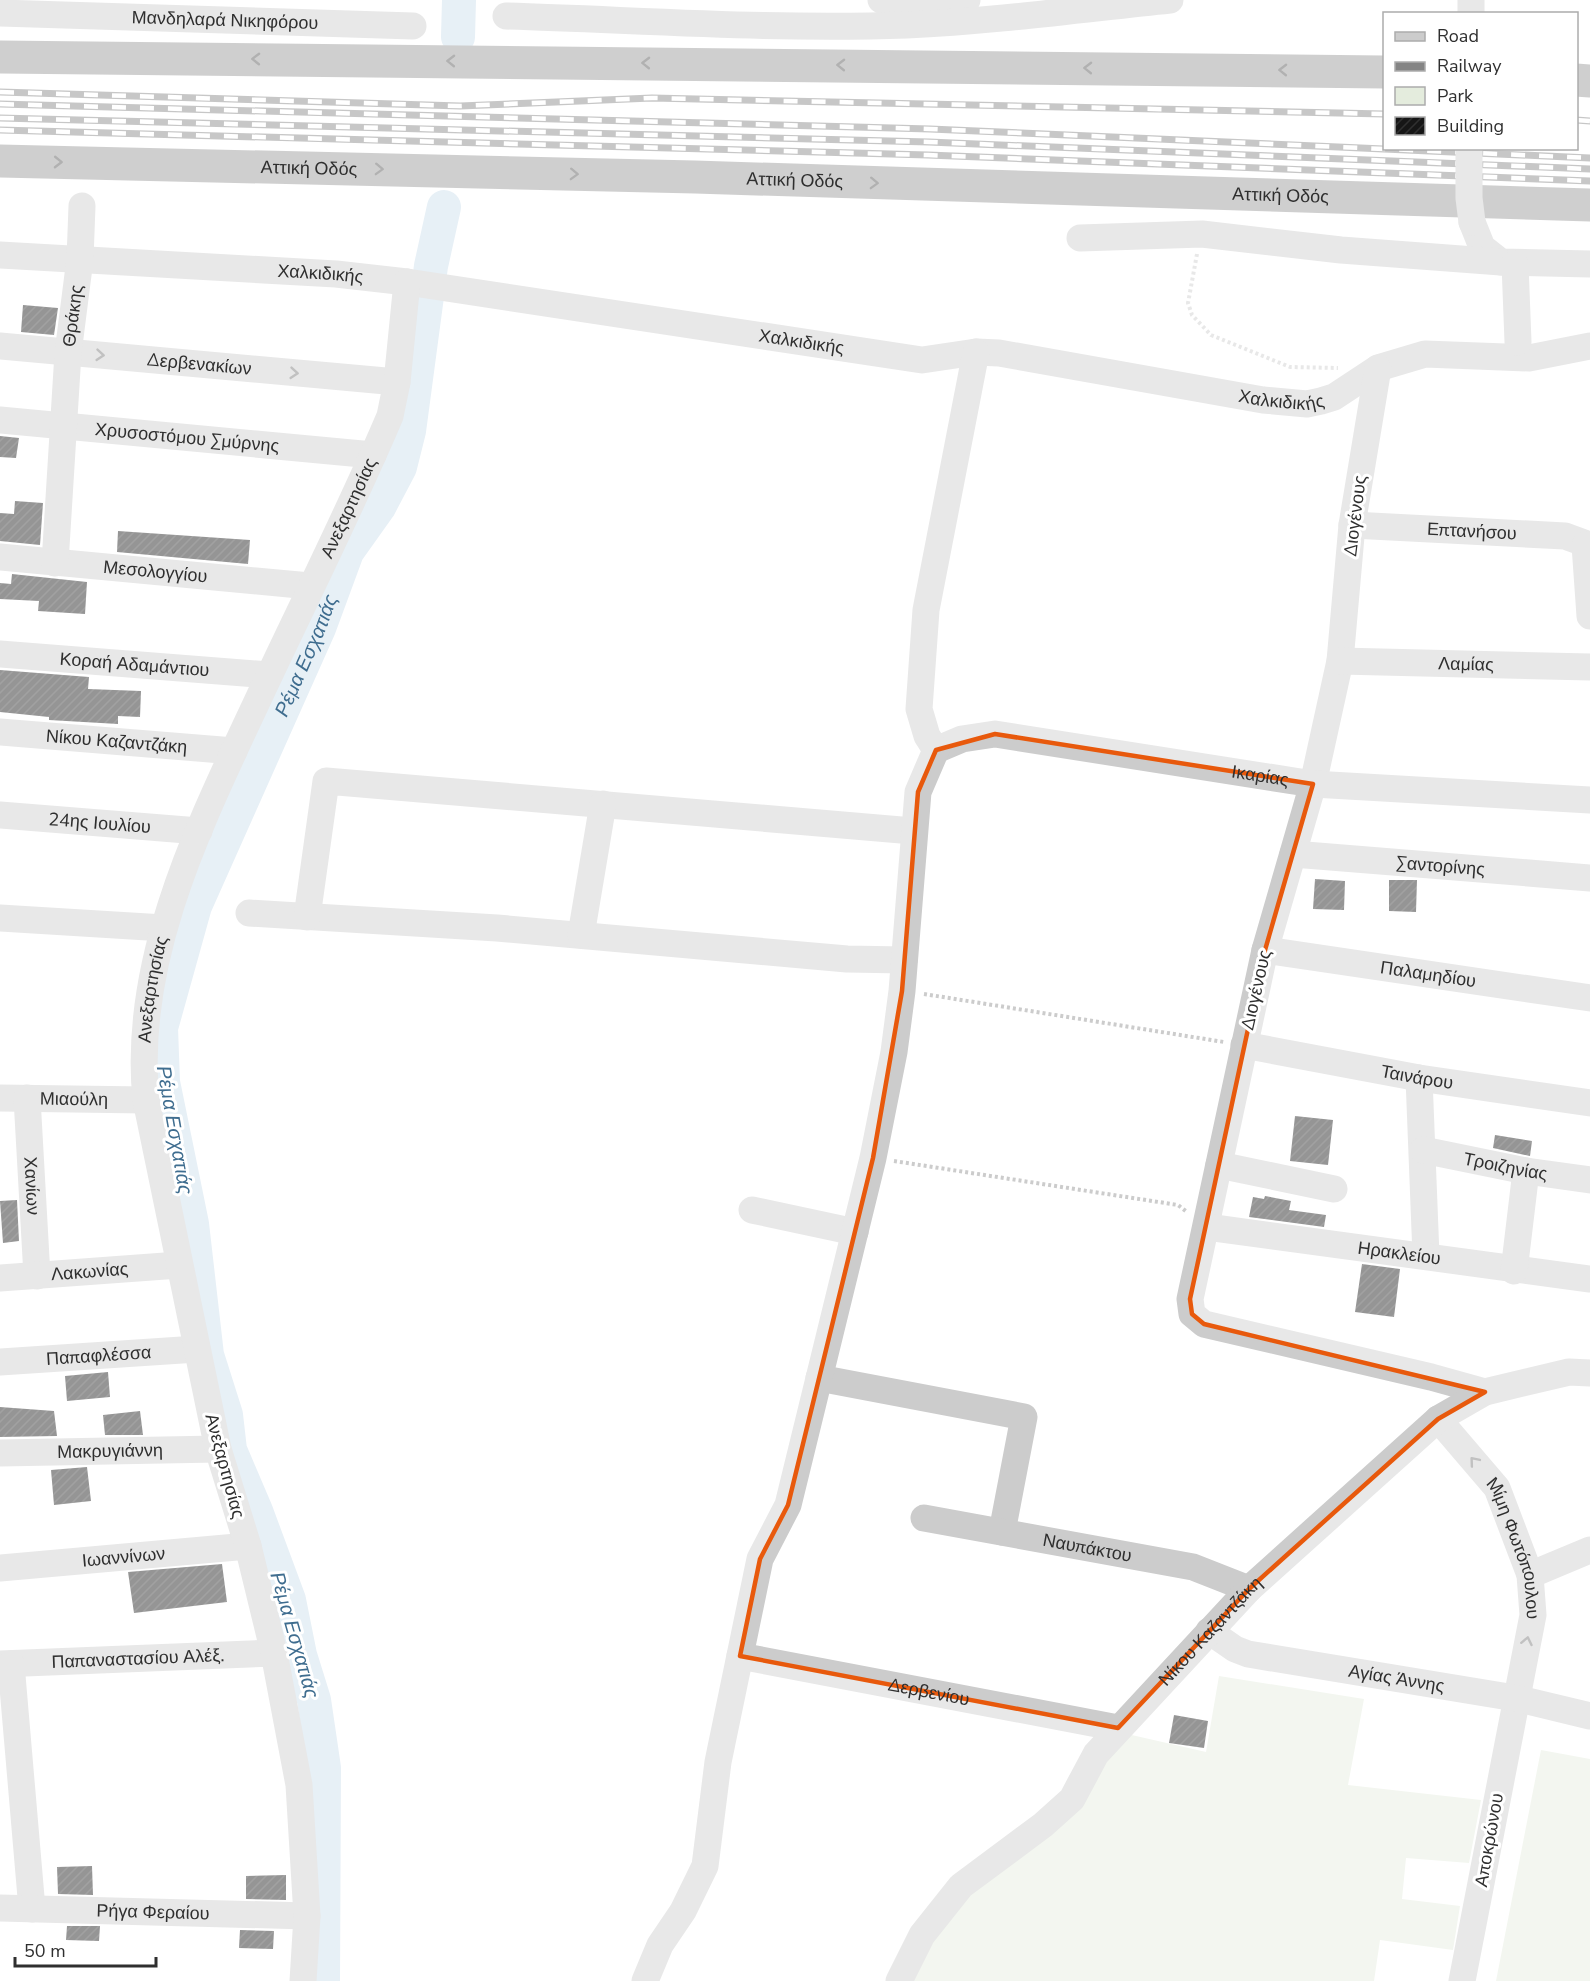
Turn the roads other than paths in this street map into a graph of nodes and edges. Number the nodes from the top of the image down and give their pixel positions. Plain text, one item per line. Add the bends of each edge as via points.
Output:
1 (881, 0) edge
2 (967, 0) edge
3 (1170, 0) edge
4 (98, 7) edge
5 (1003, 10) edge
6 (0, 13) edge
7 (506, 15) dead end
8 (413, 26) dead end
9 (0, 57) edge
10 (1383, 72) edge
11 (1469, 150) edge
12 (0, 161) edge
13 (1590, 205) edge
14 (82, 206) dead end
15 (1080, 238) dead end
16 (0, 255) edge
17 (80, 259) junction
18 (1508, 263) junction
19 (1590, 264) edge
20 (414, 283) junction
21 (1518, 342) dead end
22 (0, 346) edge
23 (1590, 346) edge
24 (976, 352) junction
25 (68, 353) junction
26 (1378, 368) junction
27 (397, 382) junction
28 (0, 420) edge
29 (63, 426) junction
30 (373, 455) junction
31 (1352, 525) junction
32 (1587, 545) edge
33 (0, 557) edge
34 (55, 563) junction
35 (310, 586) junction
36 (1590, 616) edge
37 (0, 654) edge
38 (1340, 662) junction
39 (1590, 667) edge
40 (269, 675) junction
41 (0, 732) edge
42 (936, 750) junction
43 (234, 751) junction
44 (1313, 784) junction
45 (1590, 800) edge
46 (603, 804) junction
47 (0, 815) edge
48 (199, 831) junction
49 (913, 831) junction
50 (1293, 854) junction
51 (1590, 878) edge
52 (249, 913) dead end
53 (307, 917) junction
54 (0, 918) edge
55 (164, 928) junction
56 (581, 935) junction
57 (1265, 950) junction
58 (904, 960) junction
59 (1590, 998) edge
60 (1244, 1045) junction
61 (1419, 1078) junction
62 (0, 1098) edge
63 (27, 1098) junction
64 (146, 1100) junction
65 (1590, 1103) edge
66 (1423, 1150) junction
67 (1219, 1165) junction
68 (1526, 1171) junction
69 (1590, 1180) edge
70 (1334, 1189) dead end
71 (752, 1210) dead end
72 (1207, 1227) junction
73 (855, 1232) junction
74 (1426, 1257) junction
75 (179, 1265) junction
76 (1514, 1271) junction
77 (37, 1276) junction
78 (0, 1278) edge
79 (1590, 1280) edge
80 (197, 1350) junction
81 (0, 1362) edge
82 (1590, 1373) edge
83 (819, 1378) junction
84 (1485, 1392) junction
85 (1438, 1419) junction
86 (218, 1449) junction
87 (0, 1453) edge
88 (924, 1518) dead end
89 (1002, 1532) junction
90 (248, 1546) junction
91 (1590, 1550) edge
92 (0, 1568) edge
93 (1530, 1575) junction
94 (1249, 1589) junction
95 (1209, 1631) junction
96 (274, 1653) junction
97 (740, 1656) junction
98 (5, 1664) edge
99 (1515, 1698) junction
100 (1590, 1716) edge
101 (1118, 1728) junction
102 (0, 1908) edge
103 (32, 1909) junction
104 (307, 1916) junction
105 (303, 1981) edge
106 (645, 1981) edge
107 (899, 1981) edge
108 (1462, 1981) edge

1 - 2 street via 900,7 931,8 959,5
3 - 5 street
4 - 6 street, Μανδηλαρά Νικηφόρου
4 - 8 street, Μανδηλαρά Νικηφόρου
5 - 7 street via 905,25 782,25
10 -> 9 highway
11 - 18 street, bridge via 1472,222 1482,248
12 -> 13 highway, Αττική Οδός
14 - 17 street, Θράκης
15 - 18 street via 1202,234
16 - 17 street, Χαλκιδικής
17 - 20 street, Χαλκιδικής via 336,274
17 - 25 street, Θράκης
18 - 19 street
18 - 21 street
20 - 24 street, Χαλκιδικής via 922,360
20 - 27 street, Ανεξαρτησίας
22 - 25 street, Δερβενακίων
23 - 26 street, Χαλκιδικής via 1529,358 1425,354
24 - 26 street, Χαλκιδικής via 1307,404 1334,397
24 - 42 street via 926,610 919,709
25 -> 27 street, Δερβενακίων
25 - 29 street, Θράκης
26 - 31 street, Διογένους
27 - 30 street, Ανεξαρτησίας via 390,416
28 - 29 street, Χρυσοστόμου Σμύρνης
29 - 30 street, Χρυσοστόμου Σμύρνης
29 - 34 street, Θράκης
30 - 35 street, Ανεξαρτησίας
31 - 32 street, Επτανήσου via 1565,536
31 - 38 street, Διογένους
32 - 36 street
33 - 34 street, Μεσολογγίου
34 - 35 street, Μεσολογγίου
35 - 40 street, Ανεξαρτησίας
37 - 40 street, Κοραή Αδαμάντιου
38 - 39 street, Λαμίας
38 - 44 street, Διογένους
40 - 43 street, Ανεξαρτησίας
41 - 43 street, Νίκου Καζαντζάκη
42 - 44 street, Ικαρίας via 962,739 994,734
42 - 49 street via 918,792
43 - 48 street, Ανεξαρτησίας
44 - 45 street, Ικαρίας
44 - 50 street, Διογένους
46 - 49 street
46 - 53 street via 326,781
46 - 56 street
47 - 48 street, 24ης Ιουλίου
48 - 55 street, Ανεξαρτησίας
49 - 58 street
50 - 51 street, Σαντορίνης
50 - 57 street, Διογένους
52 - 53 street
53 - 56 street
54 - 55 street
55 - 64 street, Ανεξαρτησίας via 145,1020
56 - 58 street via 846,959
57 - 59 street, Παλαμηδίου
57 - 60 street, Διογένους
58 - 73 street via 894,1052
60 - 61 street, Ταινάρου
60 - 67 street, Διογένους
61 - 65 street, Ταινάρου
61 - 66 street
62 - 63 street, Μιαούλη
63 - 64 street, Μιαούλη
63 - 77 street, Χανίων
64 - 75 street, Ανεξαρτησίας
66 - 68 street, Τροιζηνίας
66 - 74 street
67 - 70 street
67 - 72 street, Διογένους
68 - 69 street, Τροιζηνίας
68 - 76 street
71 - 73 street
72 - 74 street, Ηρακλείου
72 - 84 street, Διογένους via 1190,1299 1192,1314 1204,1324
73 - 83 street
74 - 76 street, Ηρακλείου
75 - 77 street, Λακωνίας
75 - 80 street, Ανεξαρτησίας
76 - 79 street, Ηρακλείου
77 - 78 street, Λακωνίας
80 - 81 street, Παπαφλέσσα
80 - 86 street, Ανεξαρτησίας
82 - 84 street, Νίκου Καζαντζάκη via 1569,1372
83 - 89 street via 1024,1417
83 - 97 street via 788,1505 760,1559
84 - 85 street, Νίκου Καζαντζάκη
93 -> 85 street, Μίμη Φωτόπουλου via 1497,1488
85 - 94 street, Νίκου Καζαντζάκη
86 - 87 street, Μακρυγιάννη
86 - 90 street, Ανεξαρτησίας
88 - 89 street, Ναυπάκτου
89 - 94 street, Ναυπάκτου via 1193,1567
90 - 92 street, Ιωαννίνων
90 - 96 street, Ανεξαρτησίας
91 - 93 street
99 -> 93 street, Μίμη Φωτόπουλου via 1533,1615
94 - 95 street, Νίκου Καζαντζάκη
95 - 99 street, Αγίας Άννης via 1248,1654
95 - 101 street, Νίκου Καζαντζάκη
96 - 98 street, Παπαναστασίου Αλέξ.
96 - 104 street, Ανεξαρτησίας via 299,1785
97 - 101 street, Δερβενίου
97 - 106 street via 718,1762 705,1866 684,1911 660,1945
98 - 103 street
99 - 100 street, Αγίας Άννης
99 - 108 street, Αποκρώνου
101 - 107 street, Νίκου Καζαντζάκη via 1096,1754 1072,1799 961,1886 922,1935
102 - 103 street, Ρήγα Φεραίου
103 - 104 street, Ρήγα Φεραίου
104 - 105 street, Ανεξαρτησίας

